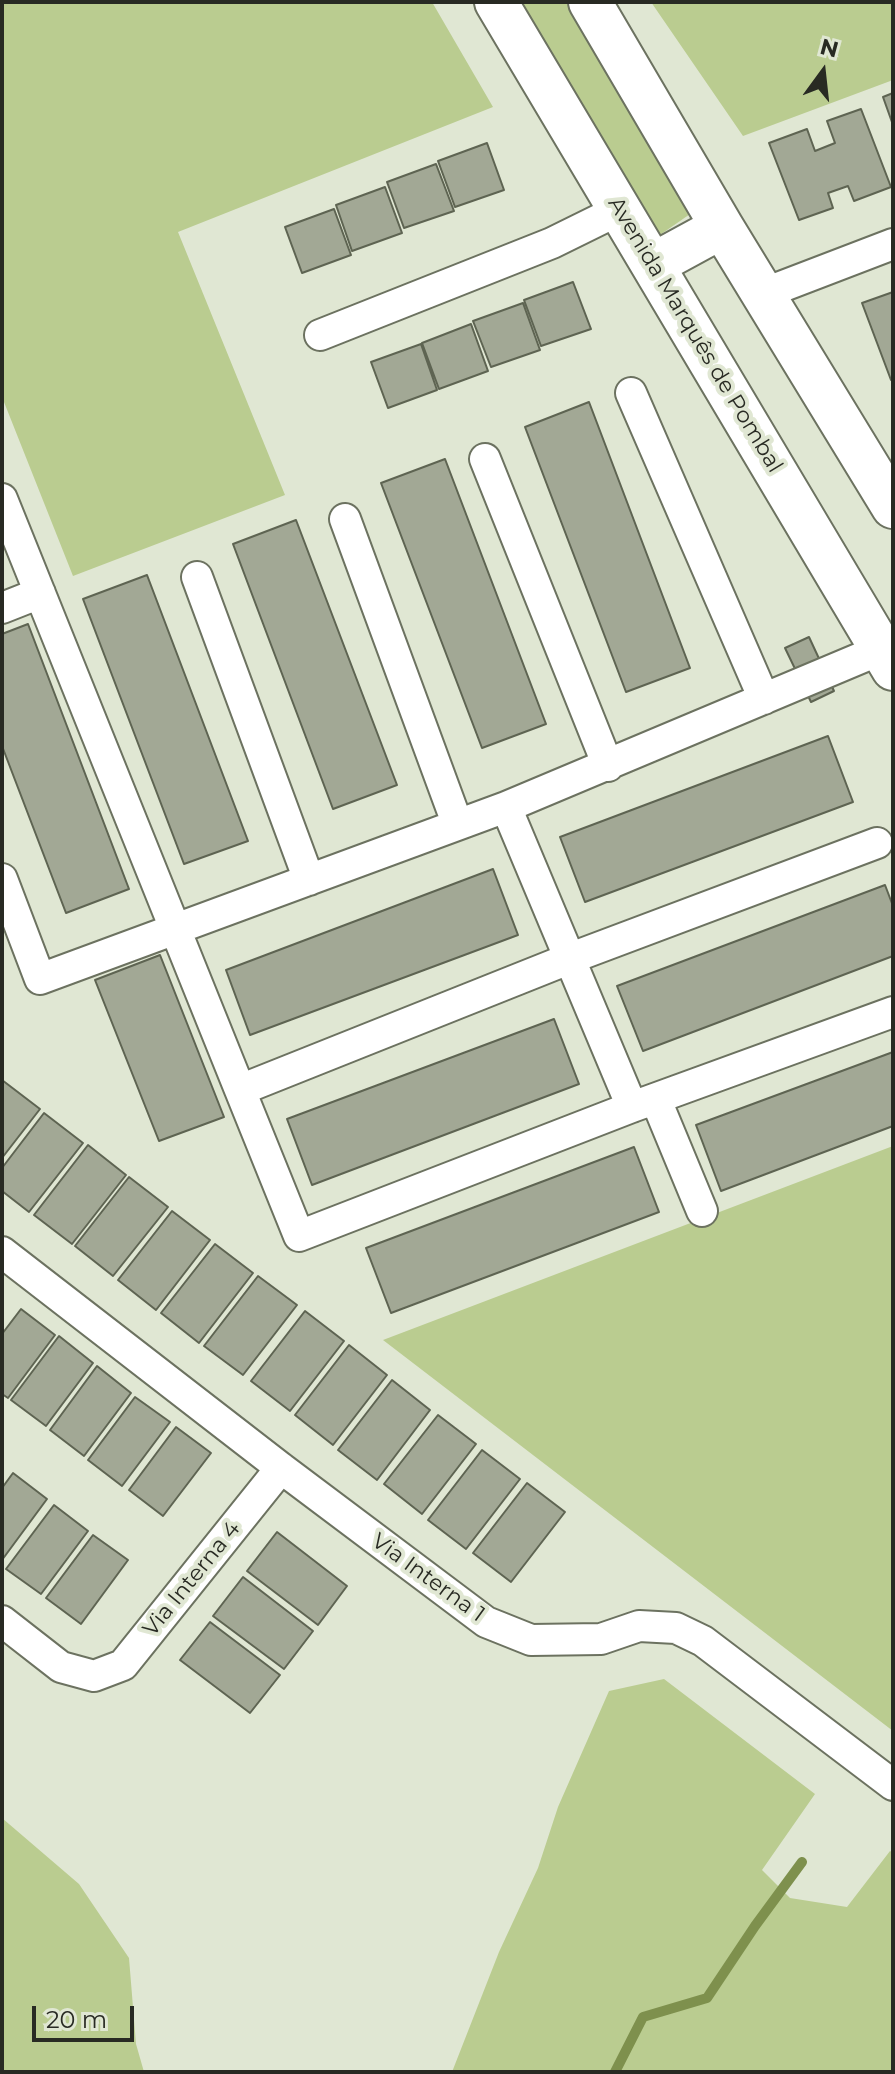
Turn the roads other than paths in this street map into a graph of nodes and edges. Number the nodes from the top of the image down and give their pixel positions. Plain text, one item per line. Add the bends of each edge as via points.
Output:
1 (496, 2) edge
2 (590, 2) edge
3 (621, 209) junction
4 (722, 227) junction
5 (893, 244) edge
6 (654, 264) junction
7 (765, 293) junction
8 (320, 335) dead end
9 (631, 393) dead end
10 (485, 459) dead end
11 (2, 499) edge
12 (893, 507) edge
13 (345, 519) dead end
14 (197, 577) dead end
15 (40, 593) junction
16 (2, 608) edge
17 (887, 659) edge
18 (764, 699) junction
19 (608, 766) junction
20 (506, 807) junction
21 (457, 823) junction
22 (877, 843) dead end
23 (2, 879) edge
24 (309, 880) junction
25 (175, 927) junction
26 (571, 958) junction
27 (893, 1012) edge
28 (240, 1090) junction
29 (644, 1104) junction
30 (702, 1211) dead end
31 (2, 1252) edge
32 (281, 1468) junction
33 (2, 1621) edge
34 (893, 1785) edge

1 - 3 main road, Avenida Marquês de Pombal
2 - 4 main road
3 - 6 main road, Avenida Marquês de Pombal
3 - 8 street via 552,243
4 - 6 main road
4 - 7 main road
5 - 7 street
6 - 17 main road, Avenida Marquês de Pombal
7 - 12 main road
9 - 18 street
10 - 19 street
11 - 15 street
13 - 21 street
14 - 24 street
15 - 16 street
15 - 25 street
17 - 18 street
18 - 19 street
19 - 20 street
20 - 21 street
20 - 26 street
21 - 24 street
22 - 26 street
23 - 25 street via 40,979
24 - 25 street
25 - 28 street
26 - 28 street
26 - 29 street
27 - 29 street
28 - 29 street via 299,1236
29 - 30 street
31 - 32 street, Via Interna 1
32 - 33 street, Via Interna 4 via 123,1665 94,1676 61,1667
32 - 34 street, Via Interna 1 via 486,1622 531,1640 601,1639 639,1626 676,1628 703,1641

